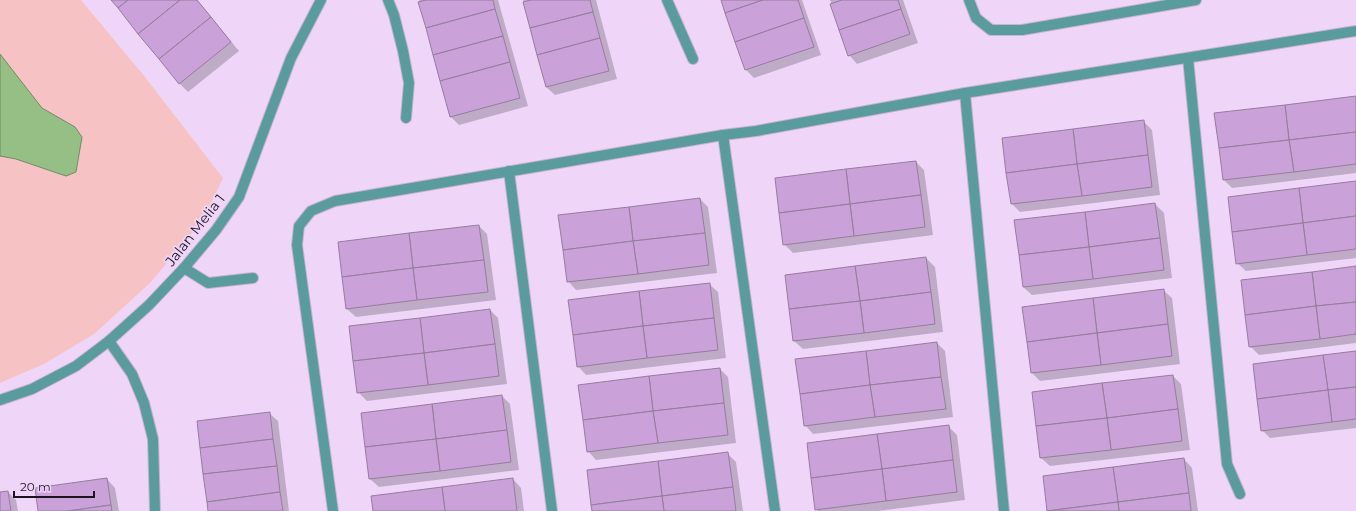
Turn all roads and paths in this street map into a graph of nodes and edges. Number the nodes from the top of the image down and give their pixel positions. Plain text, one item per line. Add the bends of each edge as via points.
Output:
1 (321, 0) edge
2 (388, 0) edge
3 (668, 0) edge
4 (969, 0) edge
5 (1196, 0) edge
6 (1356, 31) edge
7 (1188, 58) junction
8 (693, 60) dead end
9 (964, 93) junction
10 (406, 118) dead end
11 (724, 135) junction
12 (509, 171) junction
13 (184, 268) junction
14 (253, 278) dead end
15 (109, 341) junction
16 (0, 400) edge
17 (1240, 494) dead end
18 (155, 511) edge
19 (333, 511) edge
20 (552, 511) edge
21 (774, 511) edge
22 (1004, 511) edge

1 - 13 street, Jalan Melia 1 via 291,58 239,196 216,230
2 - 10 street via 394,15 409,83
3 - 8 street
4 - 5 street via 976,18 991,30 1022,30
6 - 7 street
7 - 9 street
7 - 17 street via 1227,464
9 - 11 street
9 - 22 street
11 - 12 street
11 - 21 street
12 - 19 street via 335,201 311,210 299,226 297,245
12 - 20 street
13 - 14 street via 208,283
13 - 15 street, Jalan Melia 1 via 149,305
15 - 16 street, Jalan Melia 1 via 76,366 32,389
15 - 18 street via 132,374 144,403 153,439

